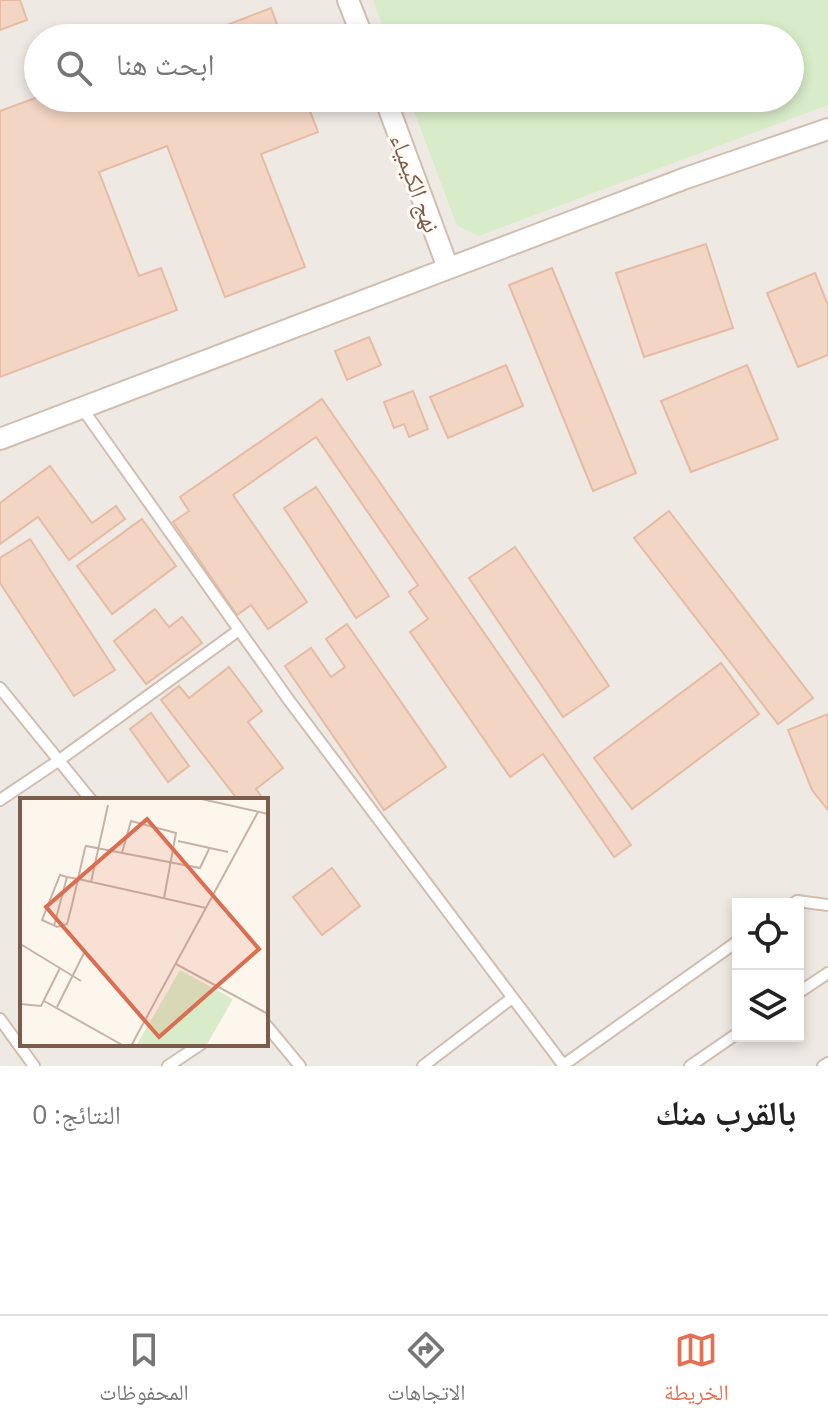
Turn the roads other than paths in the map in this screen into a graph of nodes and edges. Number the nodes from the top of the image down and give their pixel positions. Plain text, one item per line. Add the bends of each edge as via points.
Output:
1 (348, 0) edge
2 (357, 24) edge
3 (390, 112) edge
4 (828, 129) edge
5 (448, 268) junction
6 (82, 408) junction
7 (0, 439) edge
8 (239, 630) junction
9 (2, 694) edge
10 (58, 761) junction
11 (89, 798) edge
12 (0, 800) edge
13 (804, 902) edge
14 (828, 905) edge
15 (732, 945) edge
16 (828, 973) edge
17 (804, 989) edge
18 (512, 998) junction
19 (0, 1019) edge
20 (268, 1027) edge
21 (732, 1037) edge
22 (198, 1046) edge
23 (828, 1063) edge
24 (34, 1066) edge
25 (168, 1066) edge
26 (300, 1066) edge
27 (423, 1066) edge
28 (563, 1066) edge
29 (690, 1066) edge
30 (823, 1066) edge

1 - 2 street
3 - 5 street, نهج الكيمياء
4 - 5 street
5 - 6 street
6 - 7 street
6 - 8 lane
8 - 10 lane
8 - 18 lane
9 - 10 lane
10 - 11 lane
10 - 12 lane
13 - 14 lane
15 - 28 lane
16 - 17 lane
18 - 27 lane
18 - 28 lane
19 - 24 lane
20 - 26 lane
21 - 29 lane
22 - 25 lane
23 - 30 lane

